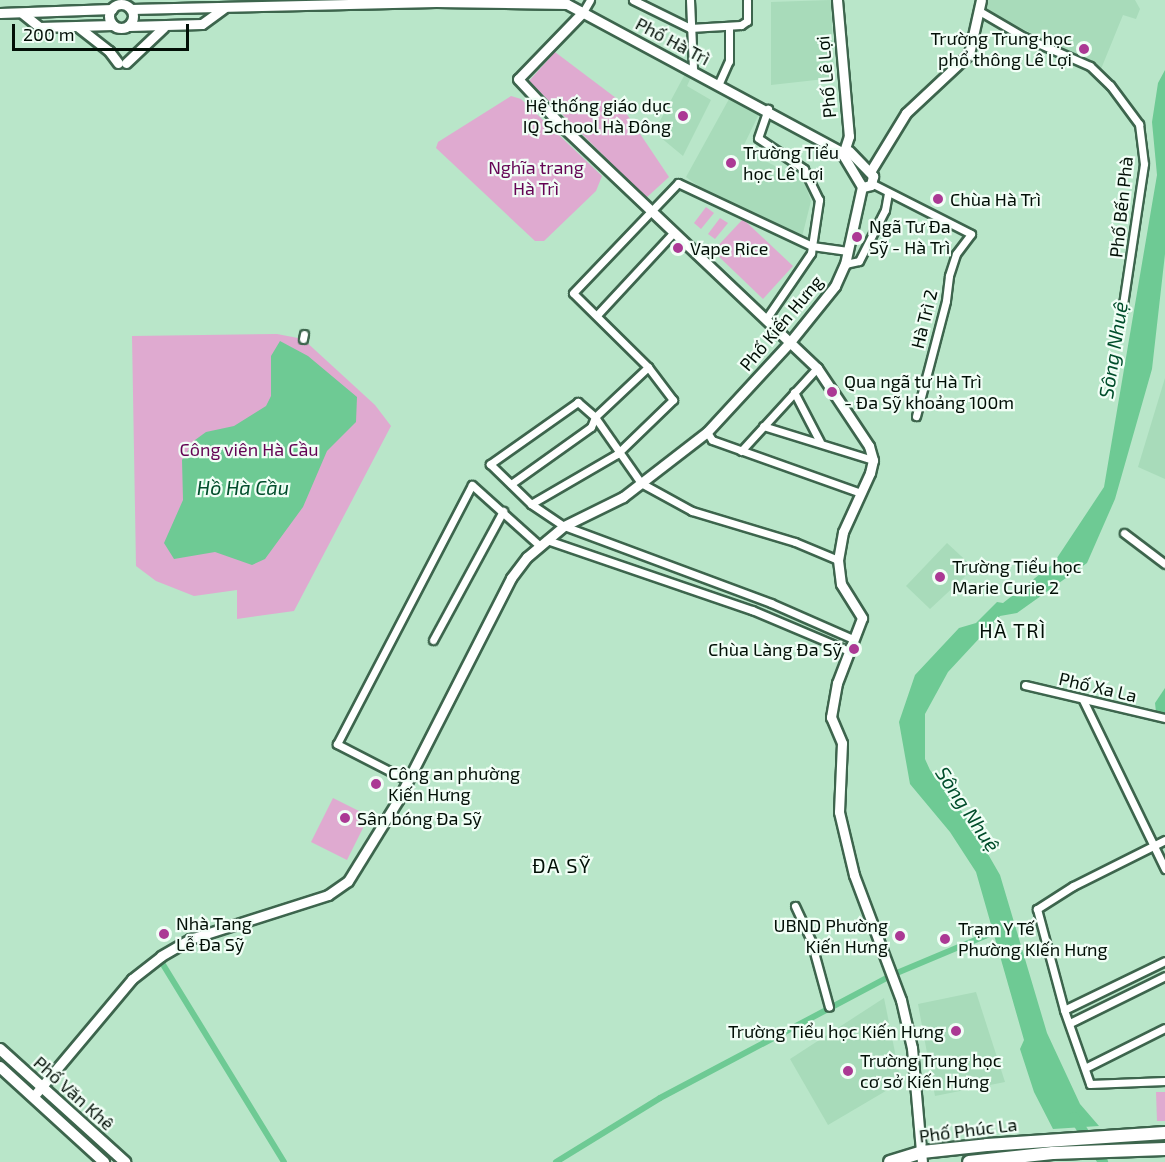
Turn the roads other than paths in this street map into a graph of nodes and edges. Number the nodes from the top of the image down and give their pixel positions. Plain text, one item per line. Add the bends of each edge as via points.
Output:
1 (590, 0) edge
2 (633, 0) edge
3 (690, 0) edge
4 (747, 0) edge
5 (837, 0) edge
6 (981, 0) edge
7 (480, 1) edge
8 (517, 1) edge
9 (395, 2) edge
10 (114, 5) edge
11 (129, 5) edge
12 (224, 8) junction
13 (583, 12) junction
14 (981, 12) junction
15 (0, 13) edge
16 (22, 14) junction
17 (113, 25) junction
18 (77, 26) junction
19 (129, 26) junction
20 (729, 26) junction
21 (164, 27) junction
22 (690, 28) junction
23 (693, 70) junction
24 (719, 84) junction
25 (768, 109) junction
26 (847, 154) junction
27 (864, 173) junction
28 (873, 183) junction
29 (862, 187) junction
30 (888, 193) junction
31 (651, 210) junction
32 (674, 232) junction
33 (812, 246) junction
34 (848, 251) junction
35 (845, 264) junction
36 (1122, 311) dead end
37 (597, 315) junction
38 (766, 319) junction
39 (790, 342) junction
40 (648, 368) junction
41 (817, 368) junction
42 (794, 392) junction
43 (916, 416) dead end
44 (595, 417) junction
45 (763, 426) junction
46 (707, 432) junction
47 (820, 442) junction
48 (741, 451) junction
49 (617, 454) junction
50 (873, 460) junction
51 (641, 483) junction
52 (511, 484) junction
53 (861, 494) junction
54 (531, 504) junction
55 (503, 511) junction
56 (564, 526) junction
57 (1124, 533) dead end
58 (543, 543) junction
59 (838, 560) junction
60 (1165, 564) edge
61 (853, 639) junction
62 (433, 640) dead end
63 (849, 651) junction
64 (1024, 685) dead end
65 (1083, 700) junction
66 (1165, 718) edge
67 (407, 780) junction
68 (1165, 840) edge
69 (1153, 846) junction
70 (1165, 869) edge
71 (795, 906) dead end
72 (1165, 961) edge
73 (1165, 976) edge
74 (829, 1007) dead end
75 (1065, 1010) junction
76 (1070, 1023) junction
77 (1165, 1028) edge
78 (0, 1049) edge
79 (0, 1067) edge
80 (1084, 1068) junction
81 (1165, 1081) edge
82 (41, 1086) junction
83 (33, 1097) junction
84 (1165, 1133) edge
85 (1165, 1149) edge
86 (1049, 1153) junction
87 (922, 1157) edge
88 (104, 1162) edge
89 (125, 1162) edge
90 (890, 1162) edge
91 (969, 1162) edge
92 (1077, 1162) edge

1 - 13 street
2 - 22 street
3 - 22 street
4 - 20 street via 747,21
5 - 26 street, Phố Lê Lợi
6 - 14 street
7 - 8 street, Phố Hà Trì
7 - 9 street, Phố Hà Trì
8 - 13 street, Phố Hà Trì via 567,4
9 - 12 street, Phố Hà Trì
10 - 11 street
10 - 16 street
10 - 17 street via 109,15
11 - 12 street, Phố Hà Trì
11 - 19 street via 133,19
12 - 21 street via 202,24
13 - 23 street, Phố Hà Trì
13 - 31 street via 518,79
14 - 27 street via 969,54 906,112
14 - 36 street, Phố Bến Phà via 1024,37 1090,66 1110,85 1139,124 1144,164
15 - 16 street
16 - 18 street via 39,27
17 - 18 street
17 - 19 street
18 - 21 street via 122,63
19 - 21 street
20 - 22 street
20 - 24 street via 729,61
22 - 23 street
23 - 24 street, Phố Hà Trì
24 - 25 street, Phố Hà Trì
25 - 26 street, Phố Hà Trì
25 - 33 street via 758,138 804,169 819,200
26 - 27 street
27 - 28 street
27 - 29 street
28 - 29 street
28 - 30 street
29 - 34 street, Phố Kiến Hưng
30 - 35 street via 885,210 859,261
30 - 43 street, Hà Trì 2 via 971,234 956,254 949,276
31 - 32 street
31 - 33 street via 678,183 685,183
31 - 37 street via 573,293
32 - 37 street
32 - 38 street
33 - 34 street
33 - 38 street
34 - 35 street, Phố Kiến Hưng
35 - 39 street, Phố Kiến Hưng via 835,286
37 - 40 street
38 - 39 street
39 - 41 street
39 - 46 street, Phố Kiến Hưng
40 - 44 street
40 - 49 street via 673,400
41 - 42 street
41 - 50 street via 858,425
42 - 45 street
42 - 47 street
44 - 49 street
44 - 52 street via 591,427
44 - 52 street via 575,402 490,464
45 - 47 street
45 - 48 street
46 - 48 street via 712,440
46 - 51 street, Phố Kiến Hưng
47 - 50 street
48 - 53 street
49 - 51 street
49 - 54 street
50 - 53 street
51 - 56 street, Phố Kiến Hưng
51 - 59 street via 692,511 795,542
52 - 54 street
53 - 59 street via 843,532
54 - 56 street
55 - 58 street
55 - 62 street
55 - 67 street via 472,485 337,744
56 - 58 street, Phố Kiến Hưng
56 - 61 street via 771,603
57 - 60 street
58 - 63 street via 752,610
58 - 67 street, Phố Kiến Hưng via 511,578
59 - 61 street via 841,584 862,618
61 - 63 street
63 - 87 street via 831,717 842,743 839,812 854,875 901,1000 914,1059
64 - 65 street, Phố Xa La
65 - 66 street, Phố Xa La
65 - 69 street
67 - 82 street, Phố Kiến Hưng via 348,881 328,896 189,939 161,956 132,979
68 - 69 street
69 - 70 street
69 - 75 street via 1073,886 1037,909
71 - 74 street via 807,929
72 - 75 street
73 - 76 street
75 - 76 street
76 - 80 street
77 - 80 street
78 - 82 main road, Phố Văn Khê
79 - 83 main road, Phố Văn Khê
80 - 81 street via 1090,1084
82 - 83 street, Phố Kiến Hưng
82 - 89 main road, Phố Văn Khê
83 - 88 main road, Phố Văn Khê
84 - 87 highway, Phố Phúc La via 1053,1140
85 - 86 highway, Phố Phúc La
86 - 91 highway, Phố Phúc La
86 - 92 street
87 - 90 highway, Phố Phúc La

